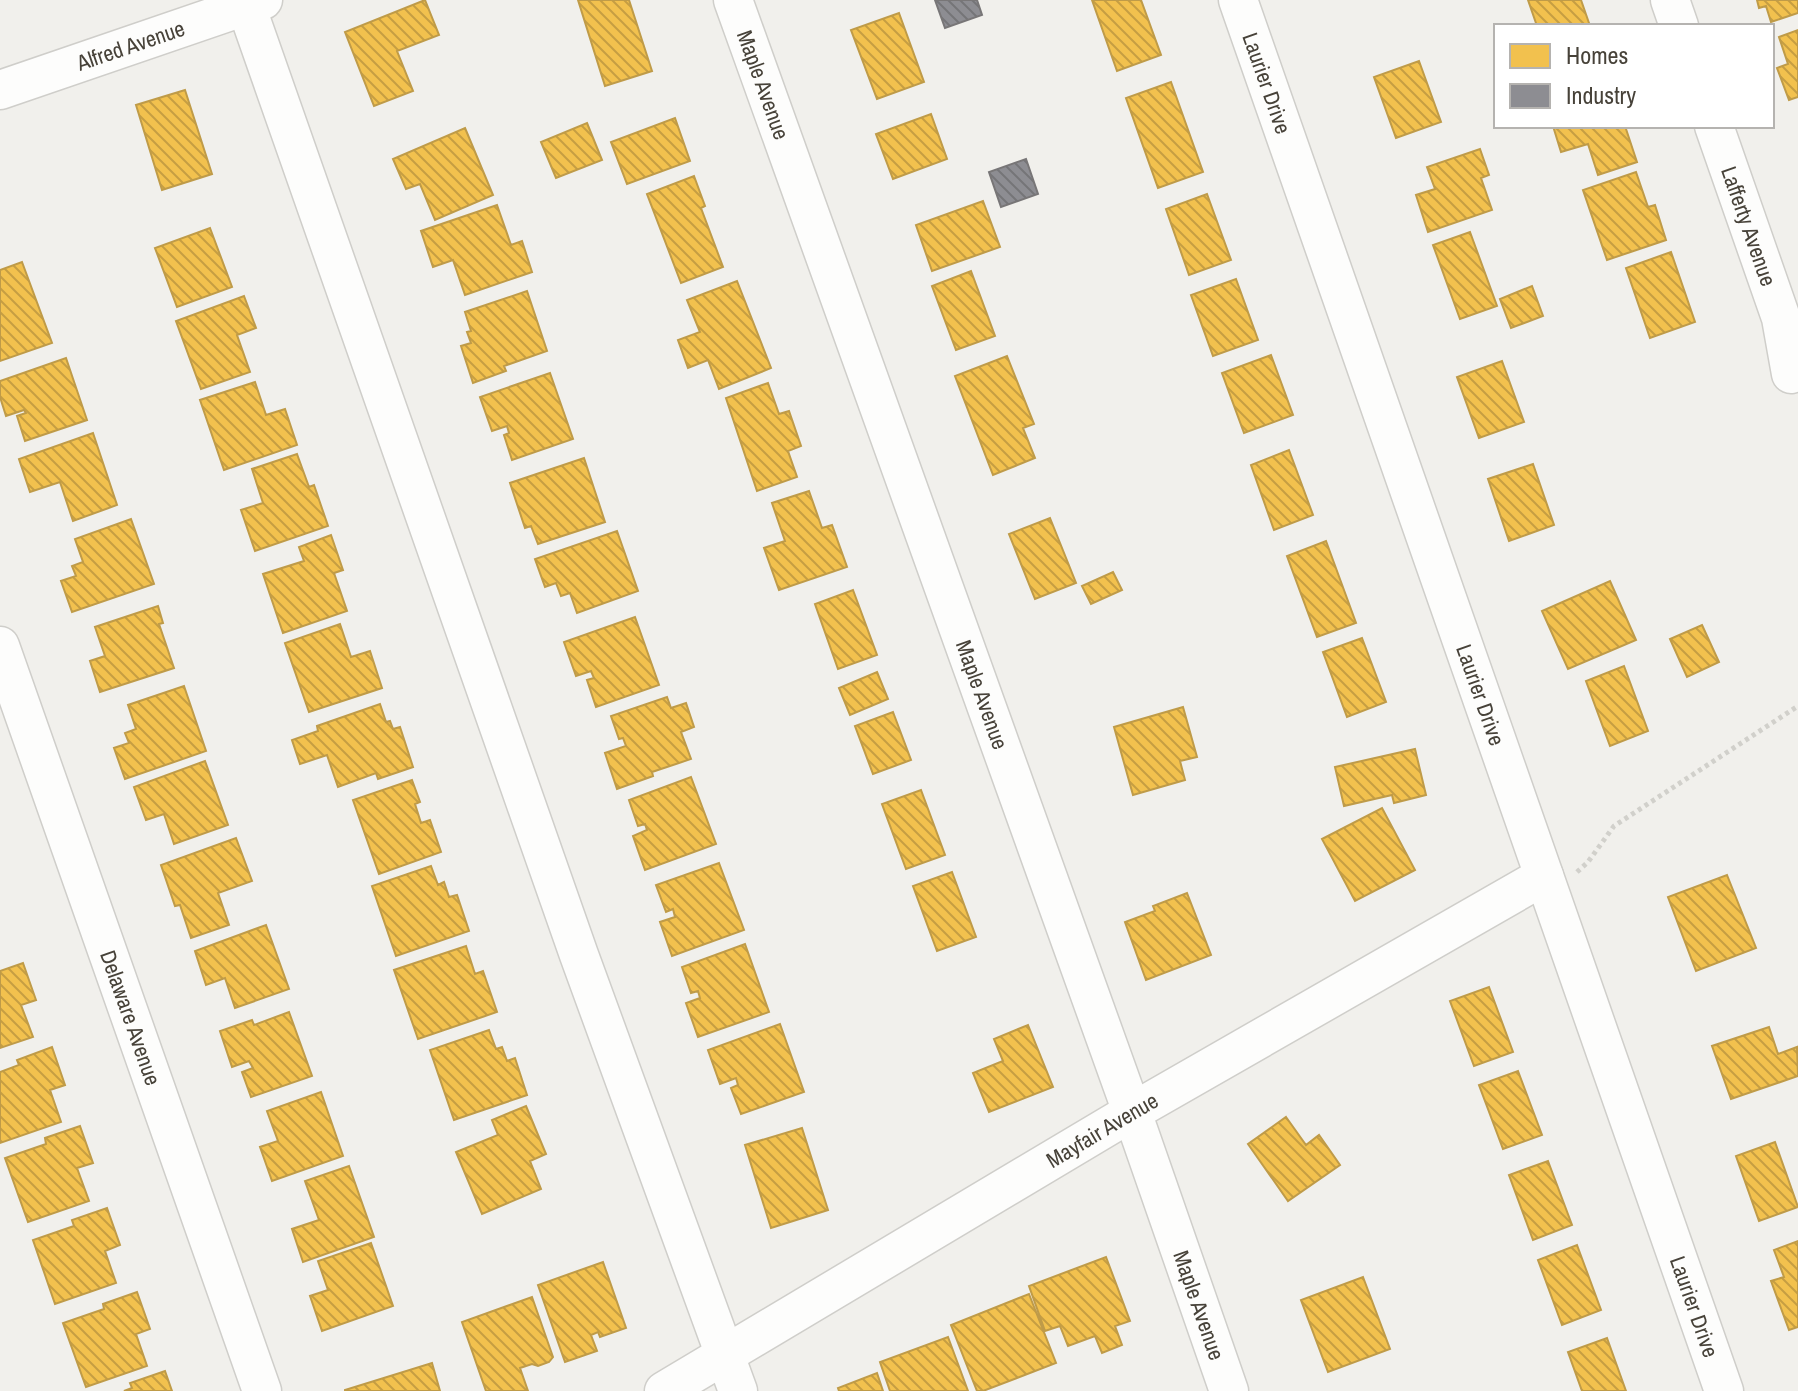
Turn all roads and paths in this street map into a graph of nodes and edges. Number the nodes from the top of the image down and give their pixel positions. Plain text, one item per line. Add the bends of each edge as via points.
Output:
1 (733, 0) edge
2 (1238, 0) edge
3 (1670, 0) edge
4 (251, 2) edge
5 (1678, 24) edge
6 (0, 90) edge
7 (1715, 128) edge
8 (1791, 374) dead end
9 (0, 646) edge
10 (1798, 706) edge
11 (1588, 862) dead end
12 (1544, 876) junction
13 (1132, 1112) junction
14 (725, 1354) junction
15 (262, 1391) edge
16 (664, 1391) edge
17 (738, 1391) edge
18 (1229, 1391) edge
19 (1724, 1391) edge

1 - 13 street, Maple Avenue
2 - 12 street, Laurier Drive
3 - 5 street
4 - 6 street, Alfred Avenue
4 - 14 street via 573,940
7 - 8 street, Lafferty Avenue via 1781,318
9 - 15 street, Delaware Avenue
10 - 11 path via 1614,826
12 - 13 street, Mayfair Avenue
12 - 19 street, Laurier Drive
13 - 14 street, Mayfair Avenue
13 - 18 street, Maple Avenue
14 - 16 street, Mayfair Avenue
14 - 17 street

